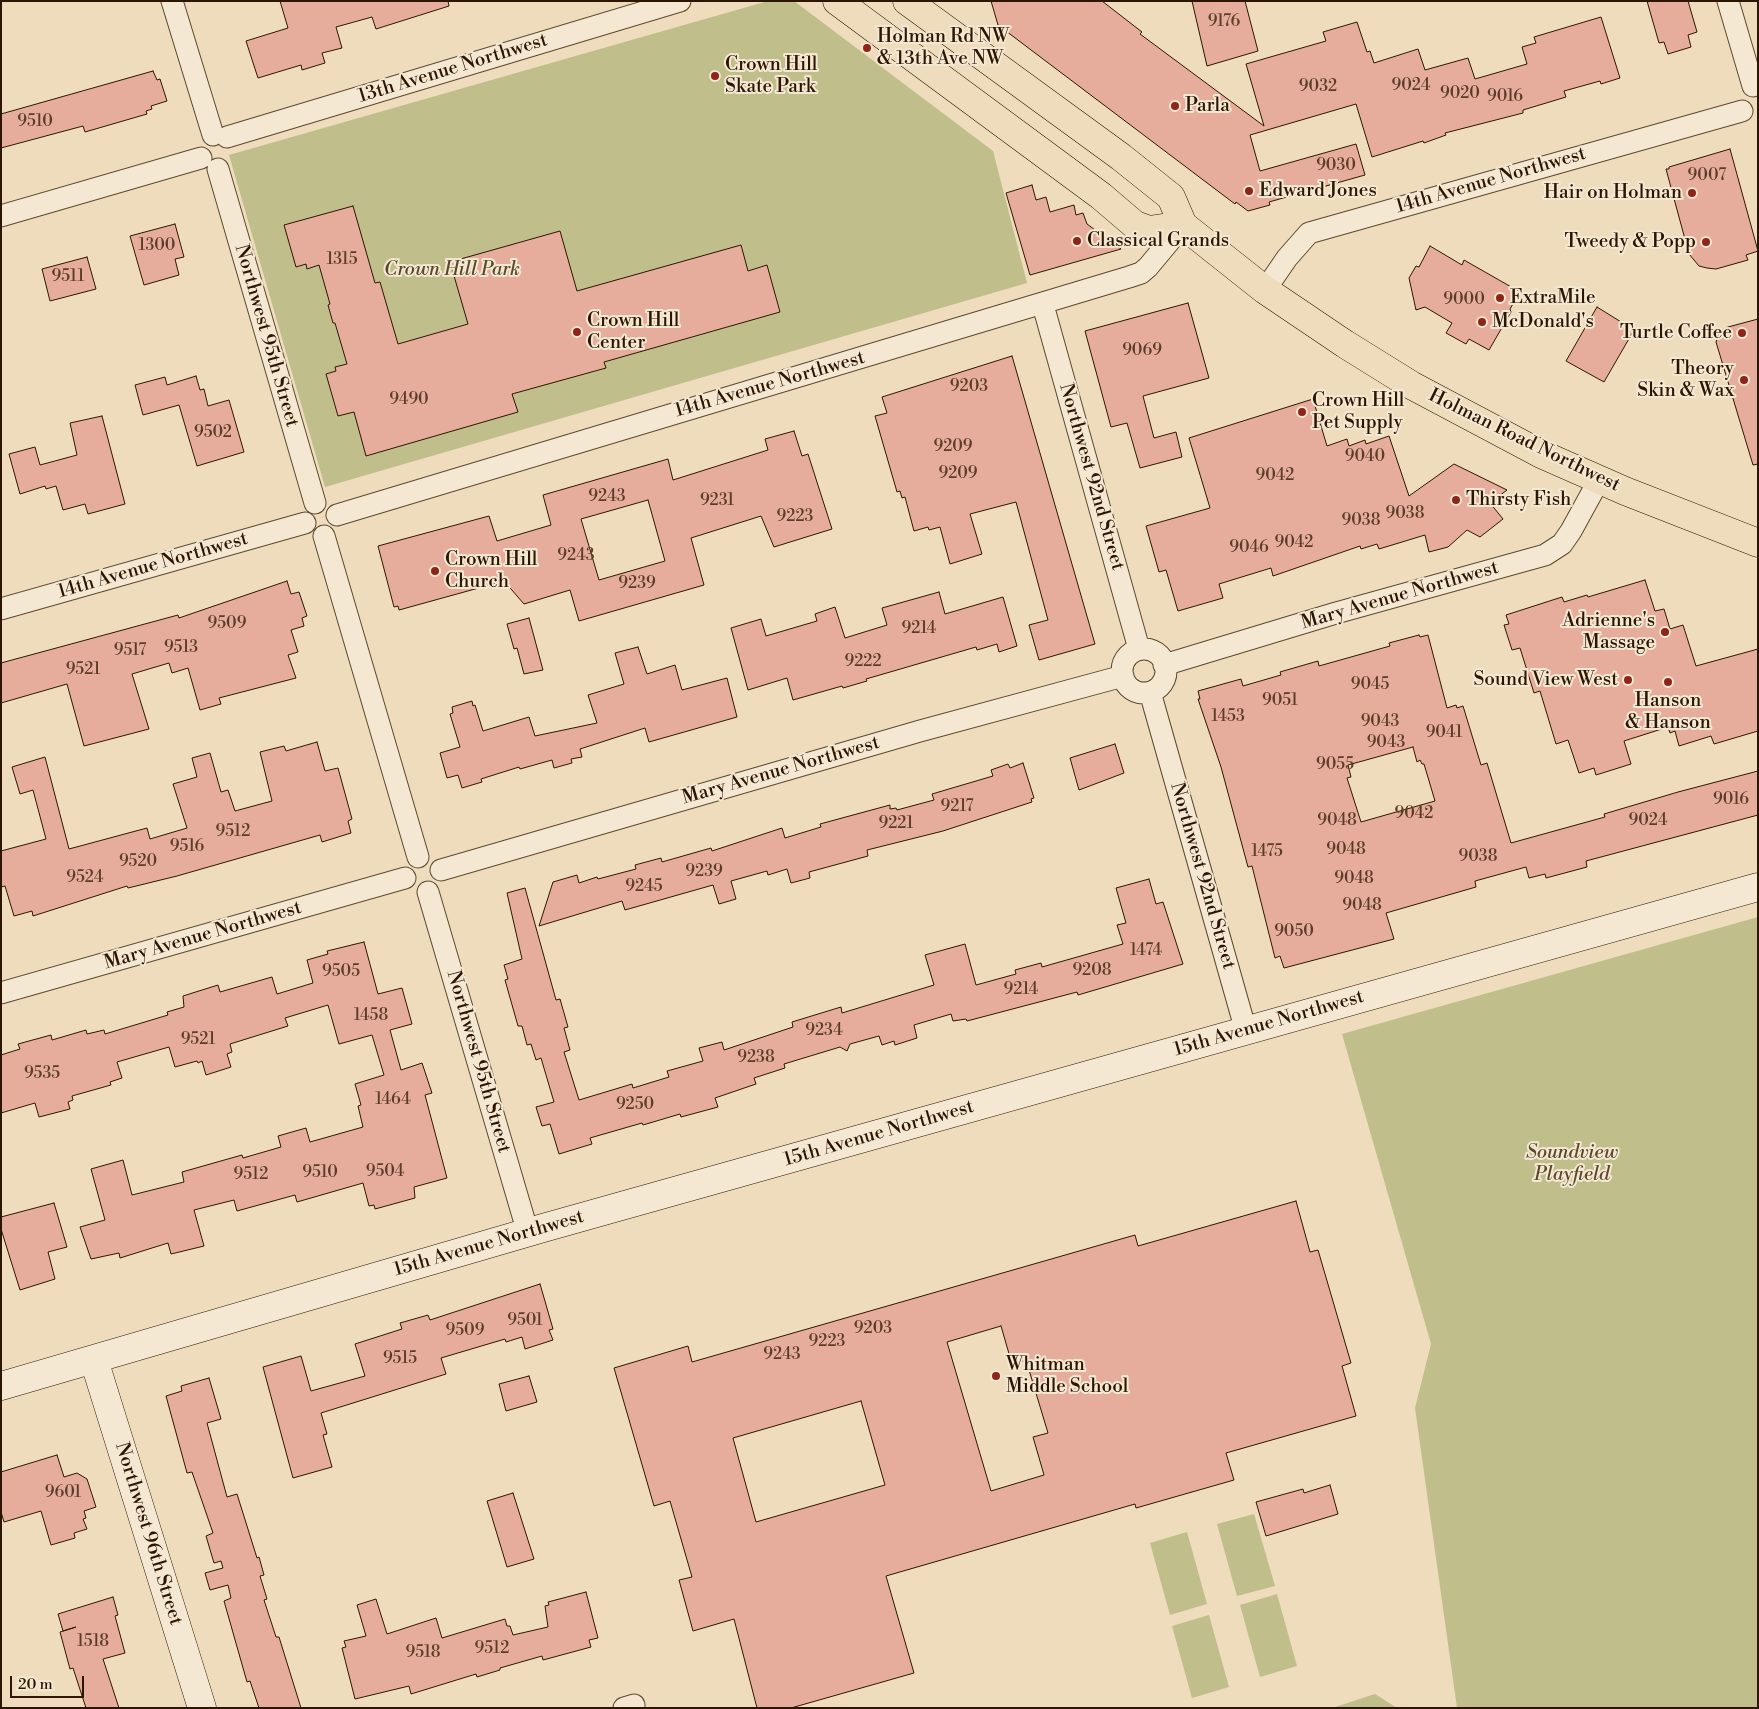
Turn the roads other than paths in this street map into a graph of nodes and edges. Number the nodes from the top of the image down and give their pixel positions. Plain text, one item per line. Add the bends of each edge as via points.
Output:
1 (172, 1) edge
2 (680, 1) edge
3 (837, 1) edge
4 (906, 1) edge
5 (1728, 1) edge
6 (1755, 86) edge
7 (1750, 116) edge
8 (220, 136) junction
9 (209, 164) junction
10 (1, 216) edge
11 (1182, 225) junction
12 (1265, 290) junction
13 (1043, 305) junction
14 (1599, 480) junction
15 (315, 504) junction
16 (337, 515) junction
17 (305, 523) junction
18 (324, 536) junction
19 (1758, 543) edge
20 (1, 609) edge
21 (1139, 650) junction
22 (1164, 665) junction
23 (1123, 676) junction
24 (1150, 692) junction
25 (418, 856) junction
26 (441, 870) junction
27 (406, 878) junction
28 (1758, 887) edge
29 (428, 892) junction
30 (1, 993) edge
31 (1246, 1031) junction
32 (528, 1233) junction
33 (94, 1360) junction
34 (1, 1386) edge
35 (202, 1708) edge

1 - 8 street
2 - 8 street, 13th Avenue Northwest
3 - 11 main road via 1101,196 1135,225 1149,230
4 - 11 main road via 1171,197
5 - 6 street
6 - 7 street via 1741,96
7 - 12 street, 14th Avenue Northwest via 1309,233 1296,245
8 - 9 street via 202,146
9 - 10 street
9 - 15 street, Northwest 95th Street
11 - 12 main road, Holman Road Northwest
11 - 13 street, 14th Avenue Northwest via 1141,273
12 - 14 main road, Holman Road Northwest via 1411,385 1540,454
13 - 16 street, 14th Avenue Northwest
13 - 21 street, Northwest 92nd Street
14 - 19 main road, Holman Road Northwest
14 - 22 street, Mary Avenue Northwest via 1562,544 1545,555
15 - 16 street via 329,504
15 - 17 street via 305,514
16 - 18 street via 336,527
17 - 18 street via 313,534
17 - 20 street, 14th Avenue Northwest
18 - 25 street
21 - 22 street via 1154,651
21 - 23 street via 1127,657
22 - 24 street via 1166,674 1163,681
23 - 24 street via 1133,690
23 - 26 street, Mary Avenue Northwest
24 - 31 street, Northwest 92nd Street
25 - 26 street via 432,858
25 - 27 street via 409,862
26 - 29 street via 439,883
27 - 29 street via 414,890
27 - 30 street, Mary Avenue Northwest
28 - 31 main road, 15th Avenue Northwest
29 - 32 street, Northwest 95th Street
31 - 32 main road, 15th Avenue Northwest
32 - 33 main road, 15th Avenue Northwest
33 - 34 main road, 15th Avenue Northwest
33 - 35 main road, Northwest 96th Street

